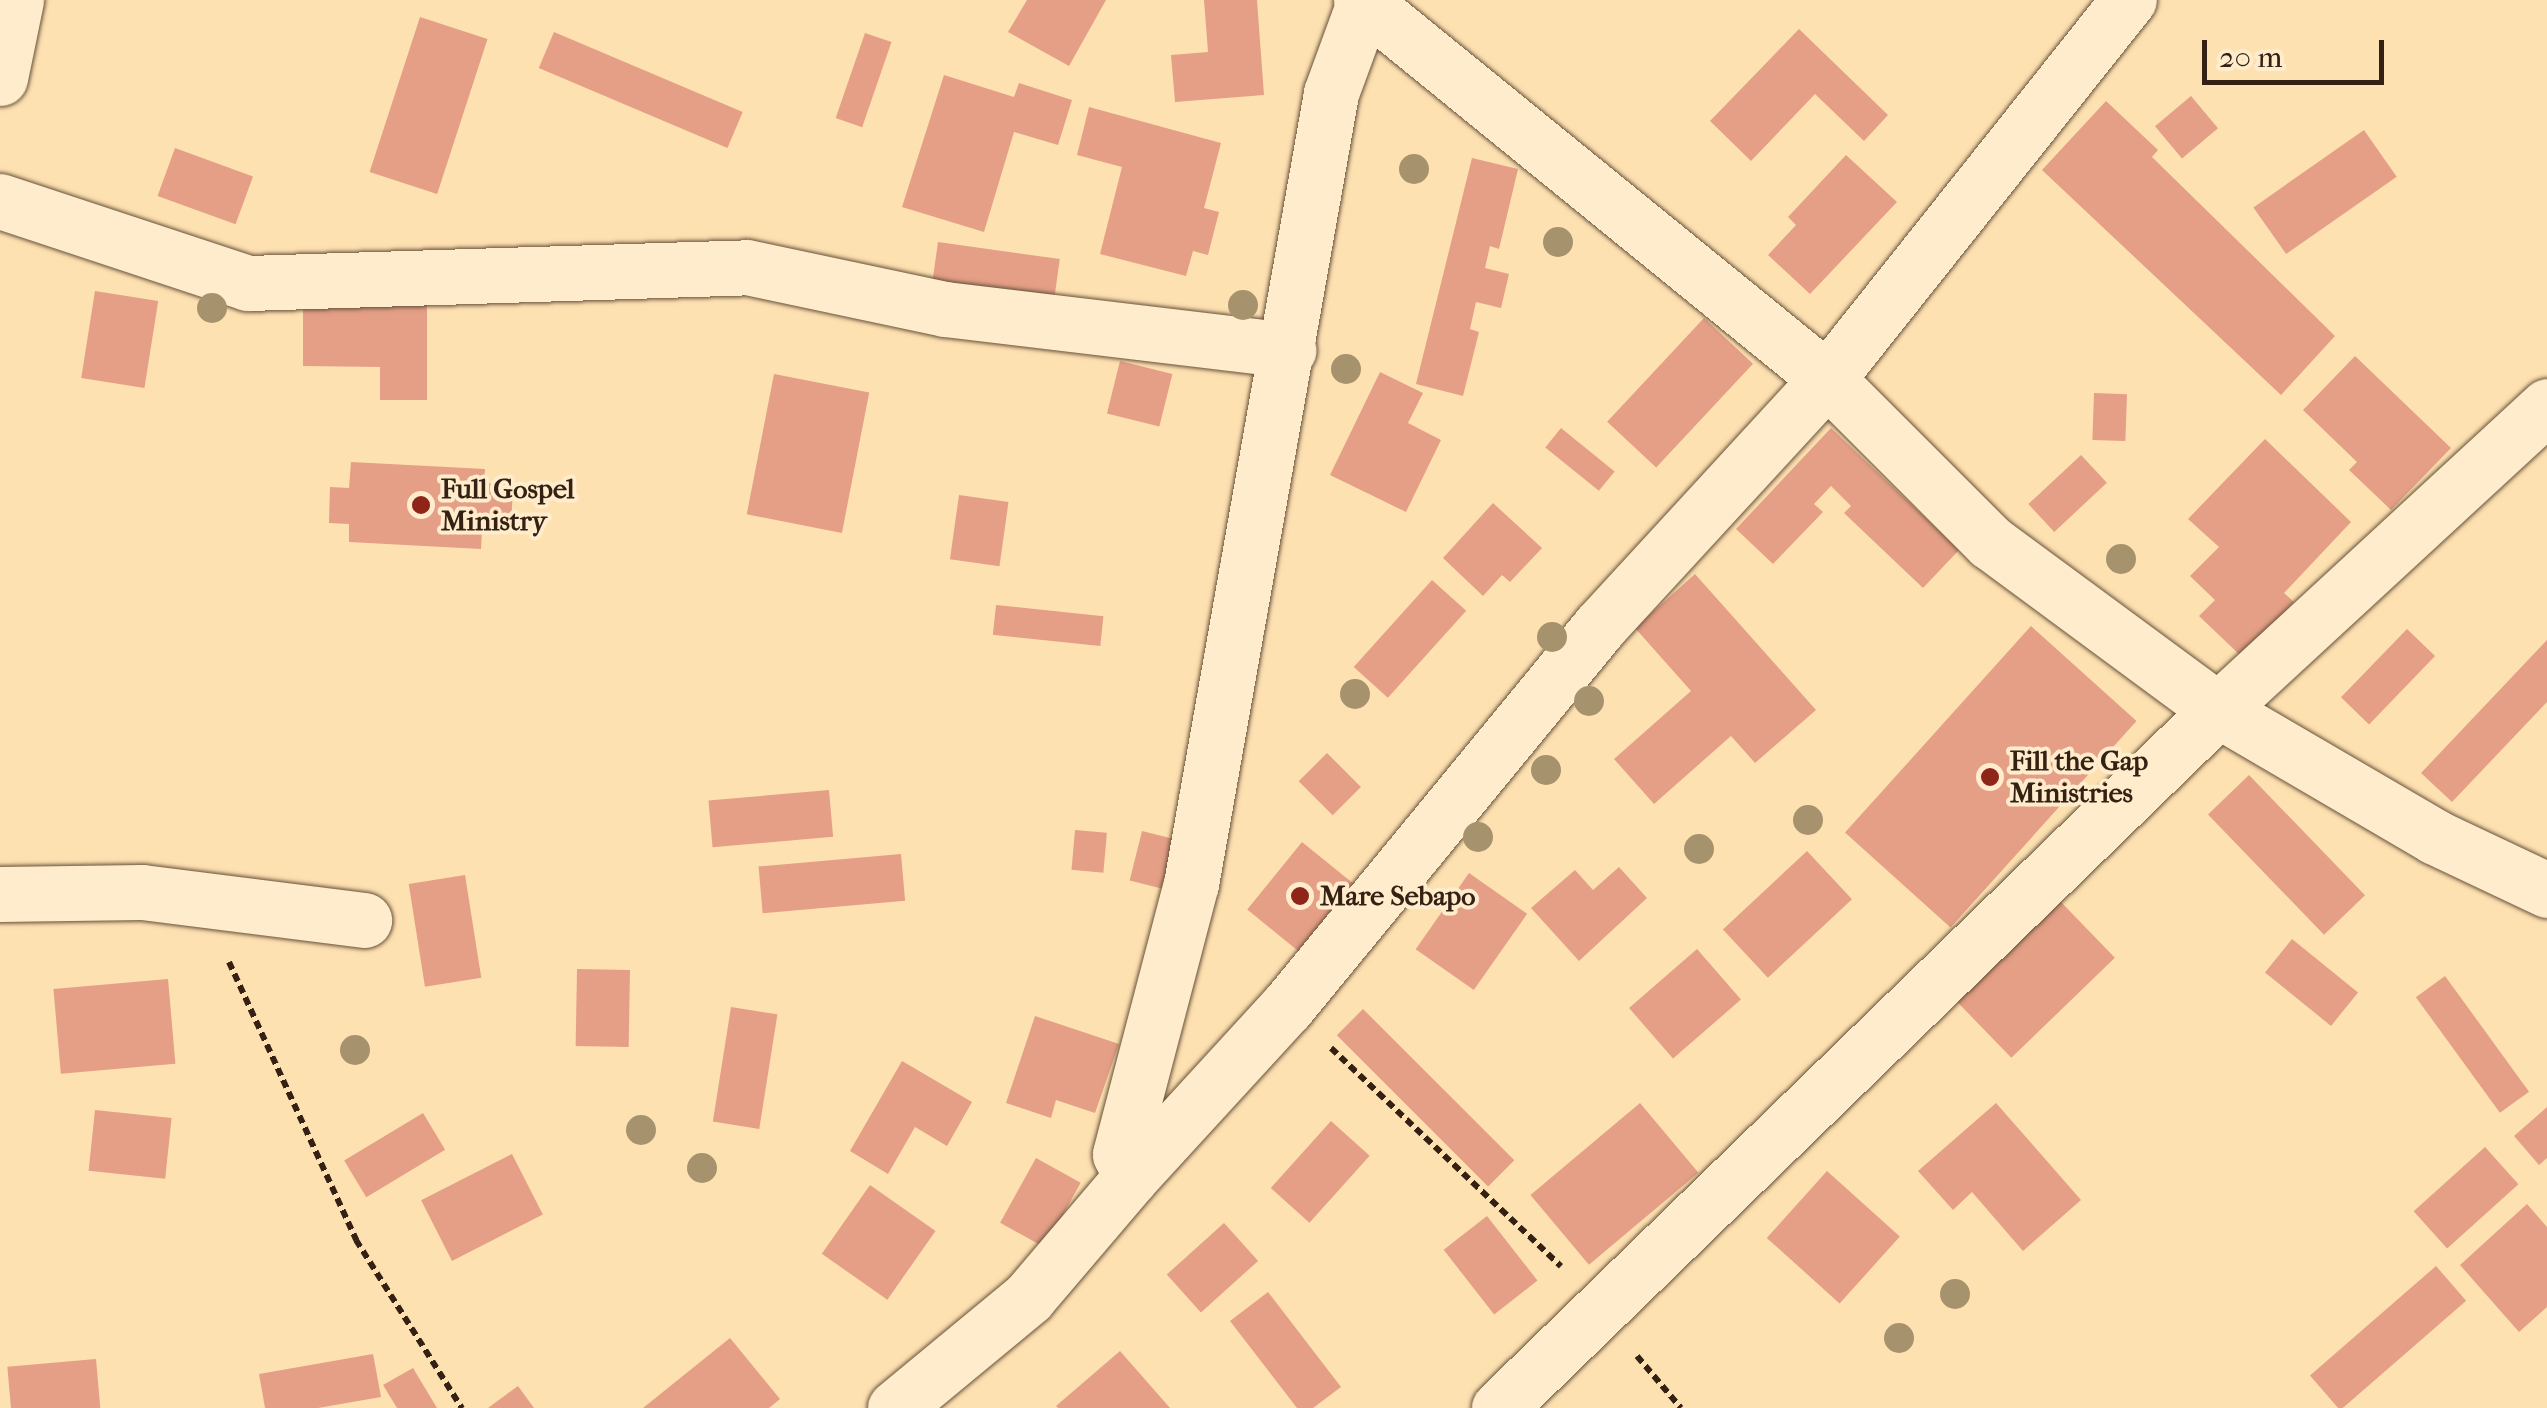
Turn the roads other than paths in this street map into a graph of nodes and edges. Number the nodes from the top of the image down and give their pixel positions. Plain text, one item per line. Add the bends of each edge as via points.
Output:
1 (16, 0) edge
2 (2129, 0) edge
3 (1363, 2) edge
4 (0, 78) edge
5 (0, 201) edge
6 (1289, 350) junction
7 (1826, 378) junction
8 (2547, 406) edge
9 (2218, 710) junction
10 (2547, 890) edge
11 (0, 894) edge
12 (364, 920) dead end
13 (1132, 1177) junction
14 (895, 1408) edge
15 (1499, 1408) edge

1 - 4 street
2 - 7 street
3 - 6 street via 1331,94
3 - 7 street
5 - 6 street via 248,283 746,267 944,309
6 - 13 street via 1191,884 1120,1154
7 - 9 street via 1990,542
7 - 13 street via 1599,627 1287,1007
8 - 9 street
9 - 10 street via 2435,838
9 - 15 street
11 - 12 street via 142,892
13 - 14 street via 1028,1298

